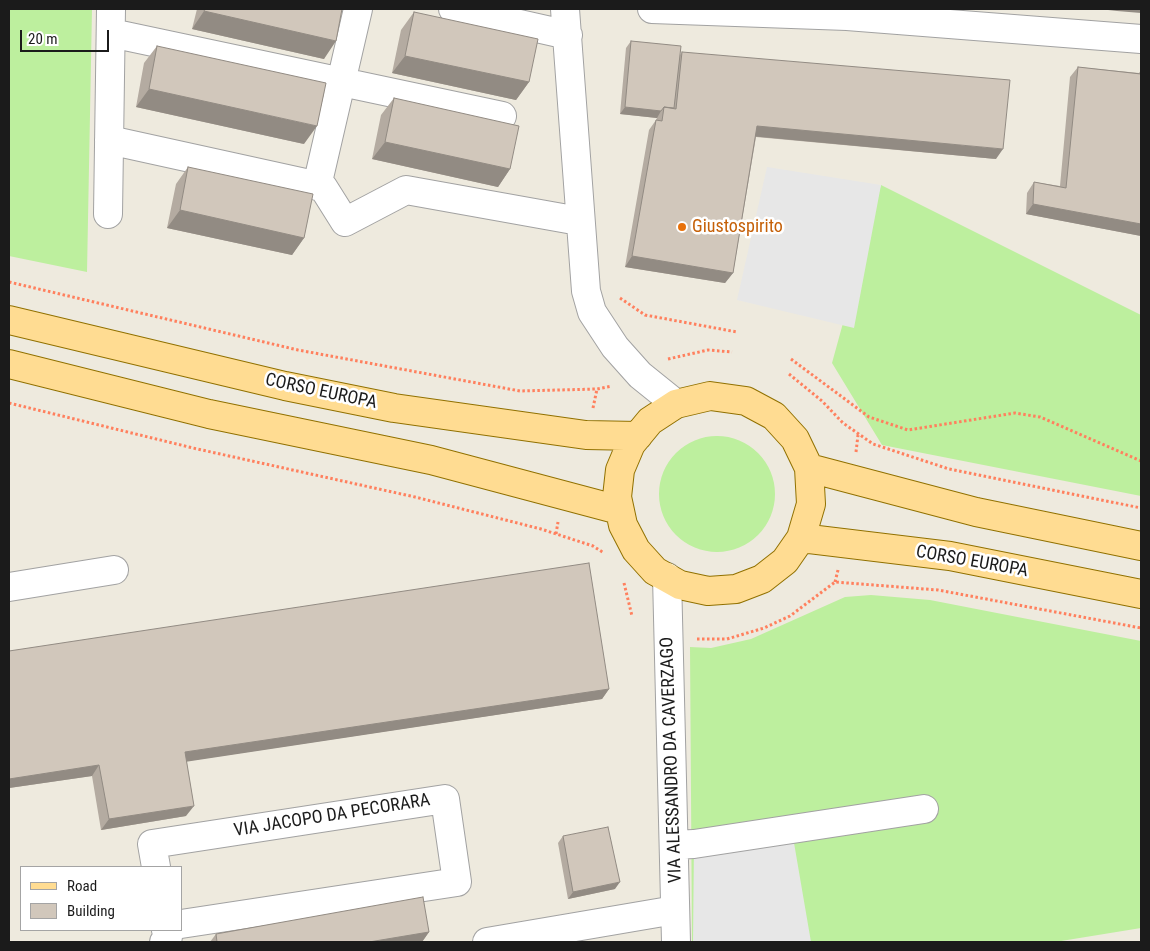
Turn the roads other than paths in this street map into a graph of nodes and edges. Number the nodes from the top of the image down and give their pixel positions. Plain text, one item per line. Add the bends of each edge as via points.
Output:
1 (358, 9) edge
2 (453, 9) edge
3 (652, 9) edge
4 (847, 12) edge
5 (111, 21) edge
6 (566, 22) edge
7 (1141, 39) edge
8 (342, 82) junction
9 (502, 116) dead end
10 (109, 140) junction
11 (317, 186) junction
12 (108, 214) dead end
13 (579, 221) junction
14 (9, 320) edge
15 (9, 364) edge
16 (676, 404) junction
17 (638, 436) junction
18 (809, 468) junction
19 (620, 510) junction
20 (801, 538) junction
21 (1141, 546) edge
22 (114, 570) dead end
23 (667, 577) junction
24 (9, 587) edge
25 (1141, 594) edge
26 (924, 809) dead end
27 (674, 845) junction
28 (156, 866) edge
29 (676, 910) junction
30 (182, 924) edge
31 (166, 931) edge
32 (164, 942) edge
33 (487, 942) edge
34 (676, 942) edge

1 - 8 street
2 - 6 street
3 - 4 street
4 - 7 street
5 - 8 street
5 - 10 street
6 - 13 street
8 - 9 street
8 - 11 street
10 - 11 street
10 - 12 street
11 - 13 street via 323,187 345,222 406,190
13 - 16 street via 586,291 592,312 615,347 640,375
14 - 17 main road, CORSO EUROPA via 285,386 394,408 586,435
15 - 19 main road via 210,414 431,460
16 - 17 main road via 650,421
16 - 18 main road via 710,396 746,401 774,416 796,439
17 - 19 main road via 620,470 617,497
18 - 20 main road via 811,504
18 - 21 main road via 976,512
19 - 23 main road via 623,525 636,550 655,571
20 - 23 main road via 785,561 762,579 736,589 708,591 680,585
20 - 25 main road, CORSO EUROPA via 950,556
22 - 24 street
23 - 27 street, VIA ALESSANDRO DA CAVERZAGO
26 - 27 street
27 - 29 street, VIA ALESSANDRO DA CAVERZAGO
28 - 30 street, VIA JACOPO DA PECORARA via 152,844 445,799 457,882
29 - 33 street
29 - 34 street, VIA ALESSANDRO DA CAVERZAGO
31 - 32 street via 168,937

